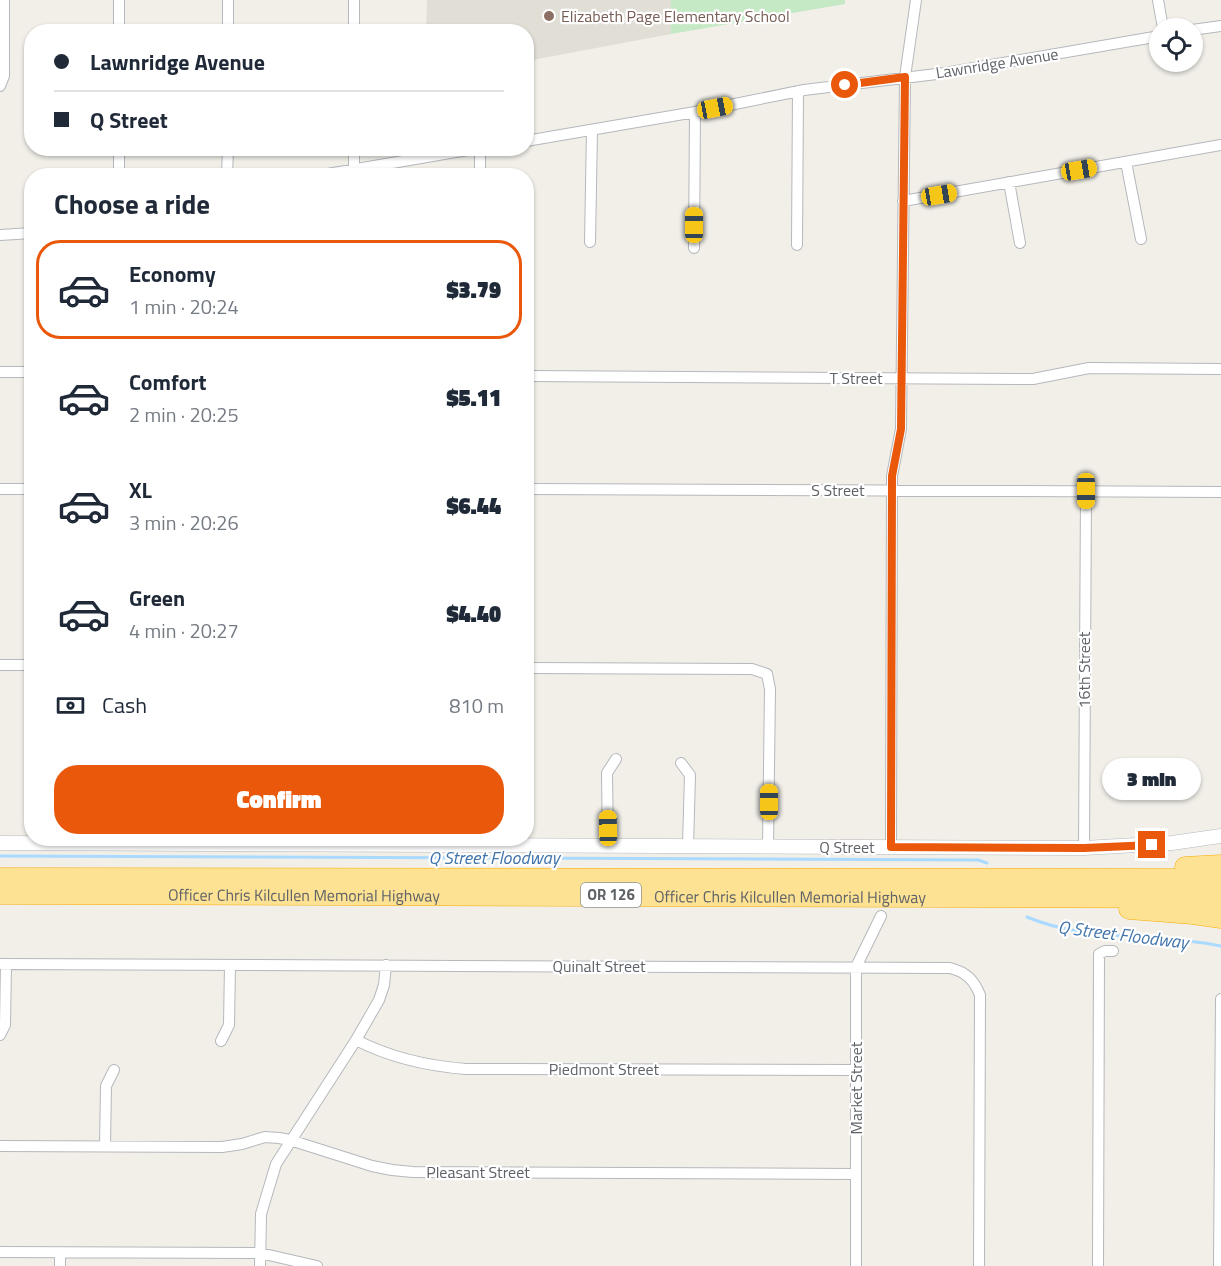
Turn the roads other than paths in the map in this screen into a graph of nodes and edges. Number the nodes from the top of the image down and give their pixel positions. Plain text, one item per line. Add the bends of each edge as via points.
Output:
1 (4, 0) edge
2 (119, 0) edge
3 (228, 0) edge
4 (354, 0) edge
5 (916, 0) edge
6 (1158, 0) edge
7 (1161, 18) edge
8 (119, 24) edge
9 (228, 24) edge
10 (354, 24) edge
11 (1221, 26) edge
12 (1203, 28) edge
13 (1149, 38) edge
14 (905, 77) junction
15 (0, 86) edge
16 (798, 91) junction
17 (694, 112) junction
18 (592, 130) junction
19 (534, 140) edge
20 (1221, 145) edge
21 (438, 156) edge
22 (1126, 162) junction
23 (375, 168) edge
24 (1009, 182) junction
25 (903, 201) junction
26 (24, 233) edge
27 (0, 235) edge
28 (1141, 239) dead end
29 (590, 242) dead end
30 (1020, 243) dead end
31 (797, 245) dead end
32 (694, 248) dead end
33 (1221, 369) edge
34 (0, 372) edge
35 (24, 372) edge
36 (534, 376) edge
37 (902, 378) junction
38 (0, 489) edge
39 (24, 489) edge
40 (534, 489) edge
41 (892, 490) junction
42 (1086, 491) junction
43 (1221, 492) edge
44 (0, 665) edge
45 (24, 665) edge
46 (534, 668) edge
47 (616, 759) dead end
48 (681, 763) dead end
49 (1221, 836) edge
50 (0, 843) edge
51 (24, 843) edge
52 (534, 846) edge
53 (688, 846) junction
54 (608, 847) junction
55 (768, 847) junction
56 (891, 847) junction
57 (1084, 848) junction
58 (1221, 865) edge
59 (0, 878) edge
60 (1088, 879) junction
61 (1221, 879) edge
62 (0, 894) edge
63 (1074, 896) junction
64 (1221, 898) edge
65 (881, 916) dead end
66 (1221, 918) edge
67 (1113, 951) dead end
68 (3, 964) edge
69 (230, 964) junction
70 (386, 965) junction
71 (856, 967) junction
72 (1221, 999) edge
73 (0, 1035) edge
74 (356, 1040) junction
75 (221, 1041) dead end
76 (114, 1070) dead end
77 (856, 1070) junction
78 (290, 1140) junction
79 (0, 1146) edge
80 (105, 1146) junction
81 (856, 1174) junction
82 (0, 1252) edge
83 (60, 1252) junction
84 (260, 1253) junction
85 (60, 1266) edge
86 (260, 1266) edge
87 (317, 1266) edge
88 (856, 1266) edge
89 (979, 1266) edge
90 (1098, 1266) edge
91 (1219, 1266) edge

1 - 15 street via 4,76
2 - 8 street
3 - 9 street
4 - 10 street
5 - 14 street
6 - 7 street
11 - 12 street
13 - 14 street, Lawnridge Avenue
14 - 16 street, Lawnridge Avenue
14 - 25 street
16 - 17 street, Lawnridge Avenue
16 - 31 street
17 - 18 street, Lawnridge Avenue
17 - 32 street
18 - 19 street, Lawnridge Avenue
18 - 29 street
20 - 22 street
21 - 23 street
22 - 24 street
22 - 28 street
24 - 25 street
24 - 30 street
25 - 37 street
26 - 27 street
33 - 37 street, T Street via 1089,368 1033,379
34 - 35 street
36 - 37 street, T Street
37 - 41 street via 901,429
38 - 39 street
40 - 41 street, S Street
41 - 42 street, S Street
41 - 56 street
42 - 43 street, S Street
42 - 57 street, 16th Street
44 - 45 street
46 - 55 street via 752,669 767,674
47 - 54 street via 607,773
48 - 53 street via 690,775
49 - 57 street, Q Street
50 - 51 street, Q Street
52 - 54 street, Q Street
53 - 54 street, Q Street
53 - 55 street, Q Street
55 - 56 street, Q Street
56 - 57 street, Q Street
58 - 60 highway via 1112,871
59 - 60 highway, Officer Chris Kilcullen Memorial Highway / OR 126
60 - 61 highway, Officer Chris Kilcullen Memorial Highway / OR 126
62 - 63 highway, Officer Chris Kilcullen Memorial Highway / OR 126
63 - 64 highway, Officer Chris Kilcullen Memorial Highway / OR 126
63 - 66 highway via 1106,907
65 - 71 street, Market Street
67 - 90 street via 1099,954
68 - 69 street, Quinalt Street
68 - 73 street, Quinalt Street via 5,1025
69 - 70 street, Quinalt Street
69 - 75 street via 229,1025
70 - 71 street, Quinalt Street
70 - 74 street via 379,1000
71 - 77 street, Market Street
71 - 89 street, Quinalt Street via 950,968 968,975 980,995
72 - 91 street
74 - 77 street, Piedmont Street via 403,1059 466,1069
74 - 78 street
76 - 80 street via 106,1086
77 - 81 street, Market Street
78 - 80 street, Pleasant Street via 265,1137 222,1147
78 - 81 street, Pleasant Street via 372,1166 403,1171
78 - 84 street via 276,1164 261,1214
79 - 80 street, Pleasant Street
81 - 88 street, Market Street
82 - 83 street
83 - 84 street
83 - 85 street
84 - 86 street
84 - 87 street

